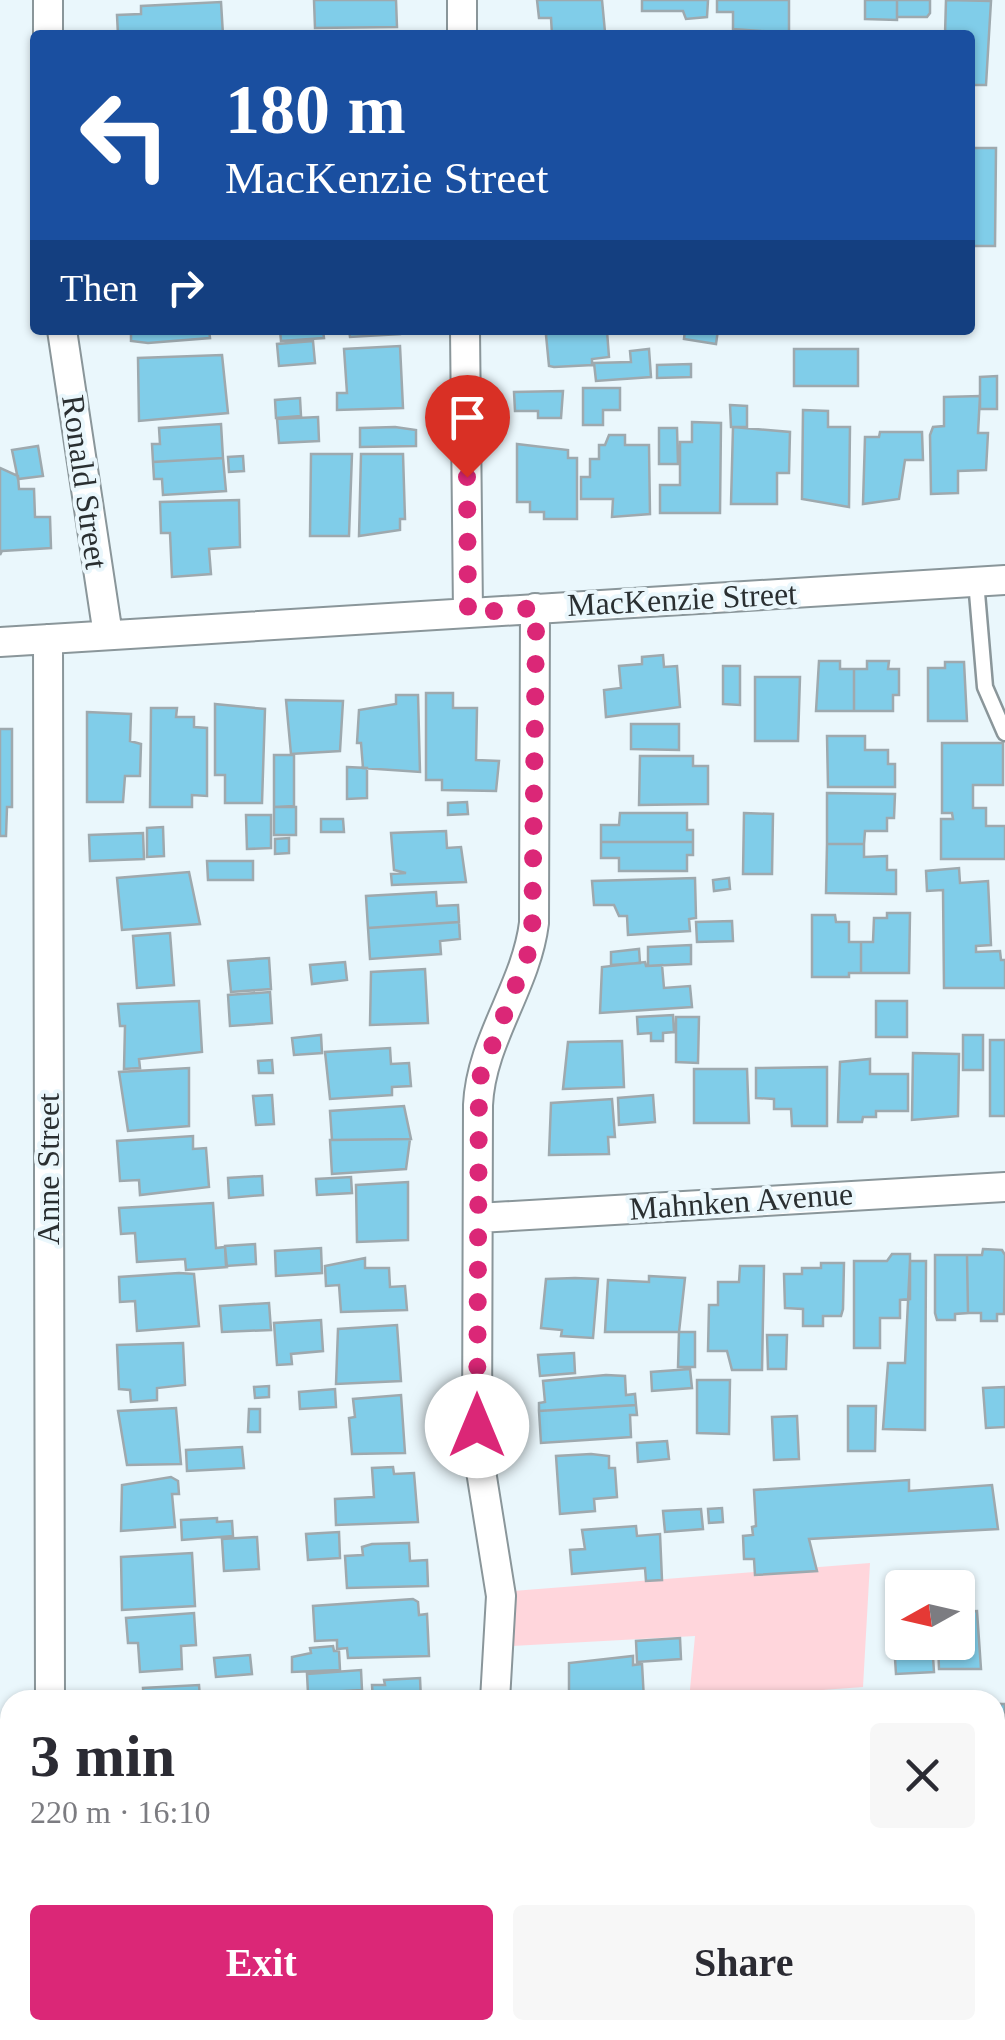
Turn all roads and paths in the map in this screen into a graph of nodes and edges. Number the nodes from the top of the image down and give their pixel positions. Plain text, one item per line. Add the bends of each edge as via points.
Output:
1 (48, 0) edge
2 (462, 0) edge
3 (48, 30) edge
4 (462, 30) edge
5 (63, 335) edge
6 (466, 335) edge
7 (1005, 580) edge
8 (976, 582) junction
9 (535, 608) junction
10 (468, 613) junction
11 (108, 634) junction
12 (48, 639) junction
13 (0, 642) edge
14 (1005, 733) edge
15 (1005, 1187) edge
16 (478, 1218) junction
17 (50, 1690) edge
18 (496, 1690) edge

1 - 3 street
2 - 4 street
5 - 11 street, Ronald Street
6 - 10 street
7 - 8 street, MacKenzie Street
8 - 9 street, MacKenzie Street
8 - 14 lane via 985,687
9 - 10 street, MacKenzie Street
9 - 16 street via 534,923 479,1080
10 - 11 street, MacKenzie Street
11 - 12 street, MacKenzie Street
12 - 13 street, MacKenzie Street
12 - 17 street, Anne Street
15 - 16 street, Mahnken Avenue
16 - 18 street via 477,1446 501,1596

